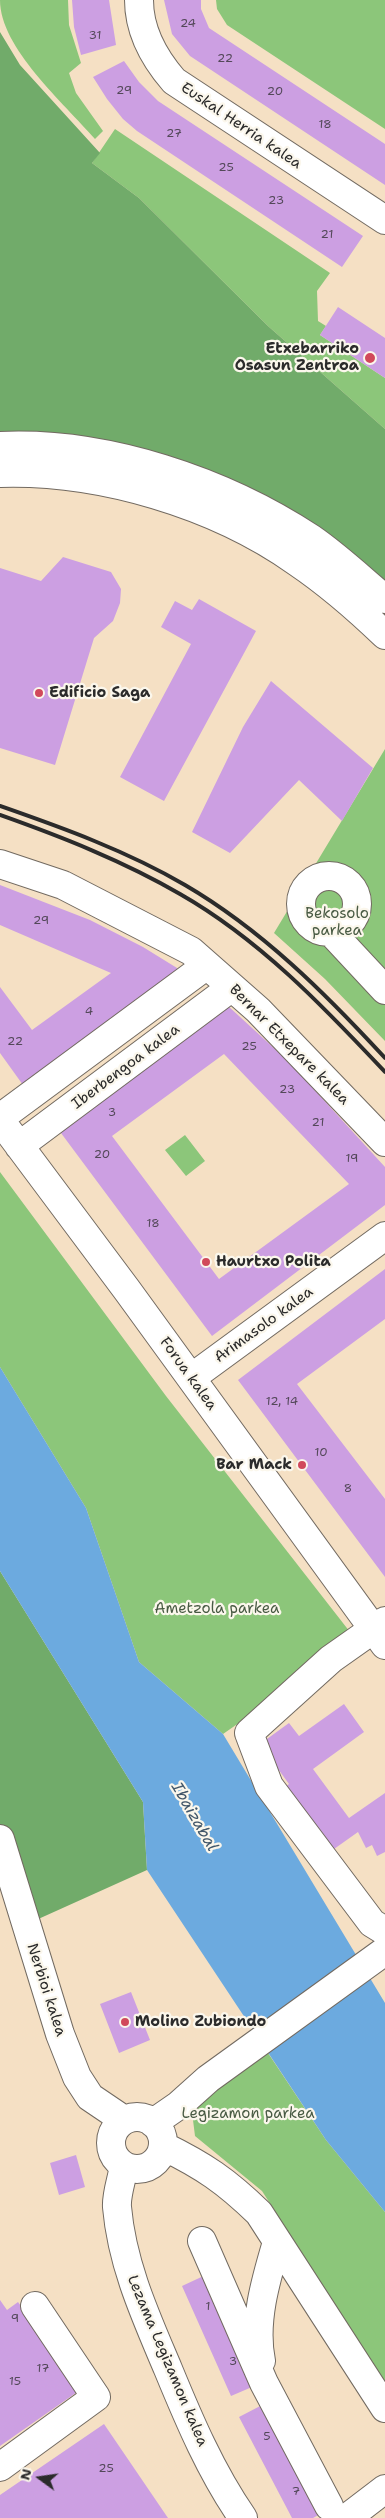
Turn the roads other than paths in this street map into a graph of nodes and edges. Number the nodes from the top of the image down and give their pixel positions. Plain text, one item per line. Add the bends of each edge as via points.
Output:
1 (139, 0) edge
2 (385, 220) edge
3 (0, 446) edge
4 (0, 473) edge
5 (385, 600) edge
6 (385, 635) edge
7 (0, 864) edge
8 (331, 932) dead end
9 (207, 965) junction
10 (232, 987) junction
11 (385, 990) edge
12 (0, 1119) edge
13 (385, 1142) edge
14 (19, 1146) junction
15 (385, 1236) edge
16 (191, 1378) junction
17 (381, 1632) edge
18 (0, 1839) edge
19 (385, 1931) edge
20 (379, 1955) edge
21 (124, 2120) junction
22 (158, 2134) junction
23 (124, 2166) junction
24 (202, 2241) dead end
25 (277, 2242) junction
26 (35, 2306) dead end
27 (264, 2382) junction
28 (385, 2408) edge
29 (0, 2467) edge
30 (385, 2489) edge
31 (338, 2512) edge
32 (243, 2518) edge

1 - 2 main road, Euskal Herria kalea via 139,13 148,41 160,65 174,81
3 - 5 main road via 22,445 108,455 192,478 259,508 312,540
4 - 6 main road via 102,482 183,503 247,532 297,562
7 - 9 main road, Bernar Etxepare kalea via 63,884 191,950
8 - 11 main road
9 - 10 main road, Bernar Etxepare kalea
9 - 12 main road
10 - 13 main road, Bernar Etxepare kalea
10 - 14 main road, Iberbengoa kalea
12 - 14 main road, Forua kalea
14 - 16 main road, Forua kalea
15 - 16 main road, Arimasolo kalea
16 - 17 main road, Forua kalea
17 - 19 main road, Forua kalea via 332,1659 250,1733 269,1786 372,1924
18 - 21 main road, Nerbioi kalea via 60,2034 77,2077 90,2097
20 - 22 main road via 208,2079 179,2105
21 - 22 main road via 139,2117
21 - 23 main road via 114,2131 111,2147 118,2162
22 - 23 main road via 160,2154 149,2167 132,2169
22 - 25 main road via 233,2189 259,2213
23 - 32 main road, Lezama Legizamon kalea via 117,2205 123,2247 137,2295 189,2420 214,2471
24 - 27 main road
25 - 27 main road via 266,2283 259,2335
25 - 28 main road
26 - 29 main road via 96,2398
27 - 31 main road
30 - 31 main road

